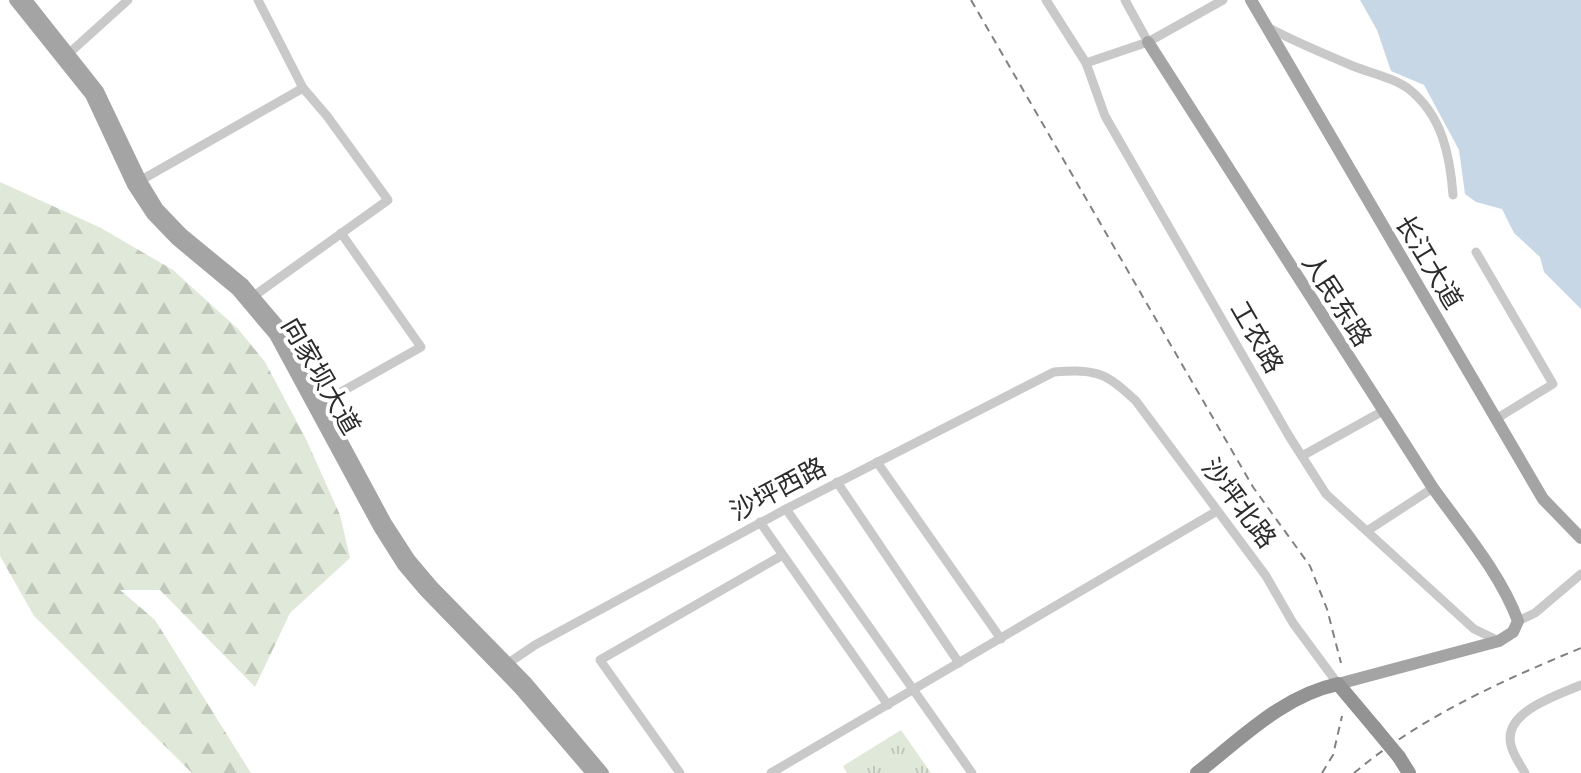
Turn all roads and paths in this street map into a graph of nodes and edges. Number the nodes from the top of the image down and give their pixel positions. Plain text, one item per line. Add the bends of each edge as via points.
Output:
1 (15, 0) edge
2 (26, 0) edge
3 (128, 0) edge
4 (258, 0) edge
5 (1046, 0) edge
6 (1125, 0) edge
7 (1223, 0) edge
8 (1251, 0) edge
9 (1266, 26) junction
10 (1148, 42) junction
11 (66, 55) junction
12 (1086, 63) junction
13 (303, 88) junction
14 (137, 183) junction
15 (1453, 195) dead end
16 (341, 233) junction
17 (1476, 252) dead end
18 (251, 298) junction
19 (1083, 370) joint
20 (319, 405) junction
21 (1383, 411) junction
22 (1496, 419) junction
23 (1302, 456) junction
24 (877, 462) junction
25 (837, 482) junction
26 (1433, 488) junction
27 (786, 509) junction
28 (1217, 511) junction
29 (760, 522) junction
30 (1367, 531) junction
31 (1581, 538) edge
32 (781, 556) dead end
33 (1581, 574) edge
34 (1518, 621) junction
35 (1474, 629) junction
36 (1001, 639) junction
37 (1499, 641) junction
38 (1463, 651) junction
39 (959, 663) junction
40 (504, 665) junction
41 (1338, 684) junction
42 (1581, 685) edge
43 (913, 691) junction
44 (888, 705) junction
45 (1409, 772) edge
46 (592, 773) edge
47 (603, 773) edge
48 (680, 773) edge
49 (771, 773) edge
50 (972, 773) edge
51 (1197, 773) edge
52 (1525, 773) edge

1 - 11 main road, 向家坝大道
2 - 11 main road, 向家坝大道
3 - 11 street
4 - 13 street
5 - 12 street, 工农路
6 - 10 street, 人民东路
7 - 10 street
8 - 9 main road, 长江大道
9 - 15 street via 1408,88 1427,107 1444,137
9 - 22 main road, 长江大道
10 - 12 street
10 - 21 main road, 人民东路
11 - 14 main road, 向家坝大道 via 105,103
12 - 23 street, 工农路 via 1105,116
13 - 14 street
13 - 16 street via 388,200
14 - 18 main road, 向家坝大道 via 173,225 231,273
16 - 18 street
16 - 20 street via 421,347
17 - 22 street via 1553,384
18 - 20 main road, 向家坝大道 via 290,341
19 - 24 street, 沙坪西路 via 1054,372
19 - 28 street, 沙坪北路 via 1112,379 1136,401
20 - 40 main road, 向家坝大道 via 405,553
21 - 23 street
21 - 26 main road, 人民东路
22 - 31 main road, 长江大道 via 1543,499
23 - 30 street, 工农路 via 1326,494
24 - 25 street, 沙坪西路
24 - 36 street
25 - 27 street, 沙坪西路
25 - 39 street
26 - 30 street
26 - 34 main road, 人民东路 via 1482,556
27 - 29 street, 沙坪西路
27 - 43 street
28 - 36 street
28 - 41 street, 沙坪北路
29 - 40 street, 沙坪西路
29 - 44 street
30 - 35 street, 工农路
32 - 48 street via 600,660
33 - 34 street
34 - 37 main road
35 - 37 street, 工农路
35 - 38 street
36 - 39 street
37 - 38 main road
38 - 41 main road
39 - 43 street
40 - 46 main road, 向家坝大道
40 - 47 main road, 向家坝大道
41 - 45 highway, bridge
41 - 51 highway via 1289,703
42 - 52 street via 1528,710 1511,726 1509,742
43 - 44 street
43 - 50 street
44 - 49 street

